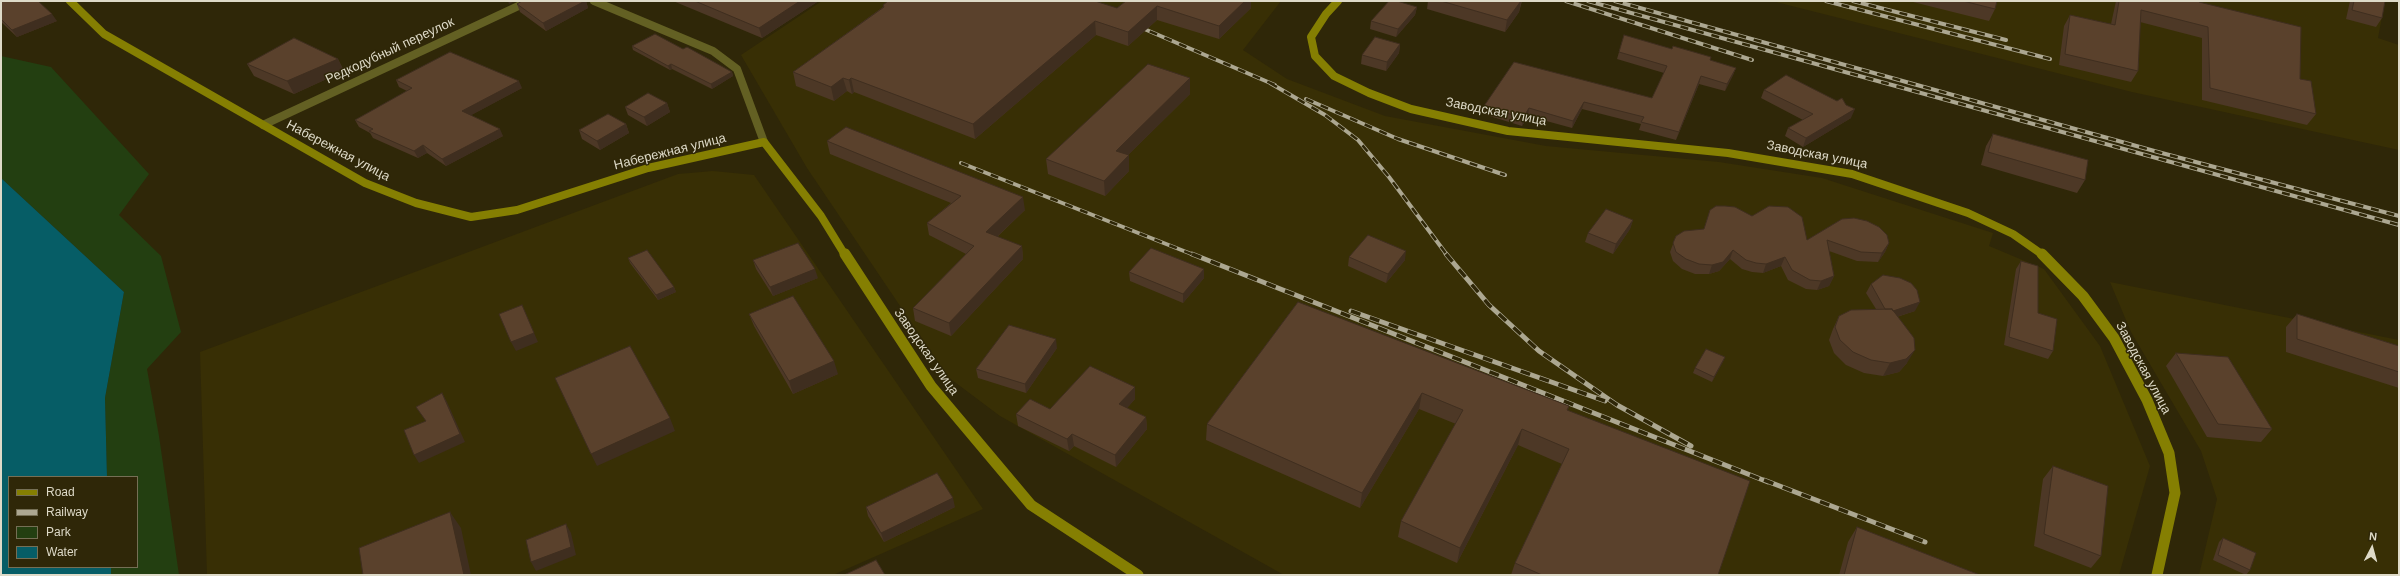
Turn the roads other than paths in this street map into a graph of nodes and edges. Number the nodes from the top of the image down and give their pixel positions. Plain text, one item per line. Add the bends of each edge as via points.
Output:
1 (70, 1) edge
2 (529, 1) edge
3 (594, 1) edge
4 (1338, 1) edge
5 (263, 125) junction
6 (764, 142) junction
7 (1138, 575) edge
8 (2157, 575) edge

1 - 5 main road, Набережная улица via 104,34
2 - 5 street, Редкодубный переулок
3 - 6 street via 714,51 737,69
4 - 8 main road, Заводская улица via 1311,37 1315,56 1334,76 1411,109 1508,131 1728,153 1852,174 1968,213 2013,234 2047,258 2083,296 2114,338 2147,400 2169,453 2175,493
5 - 6 main road, Набережная улица via 365,183 416,203 471,217 517,210 648,168
6 - 7 main road, Заводская улица via 821,216 869,294 931,386 1031,504

